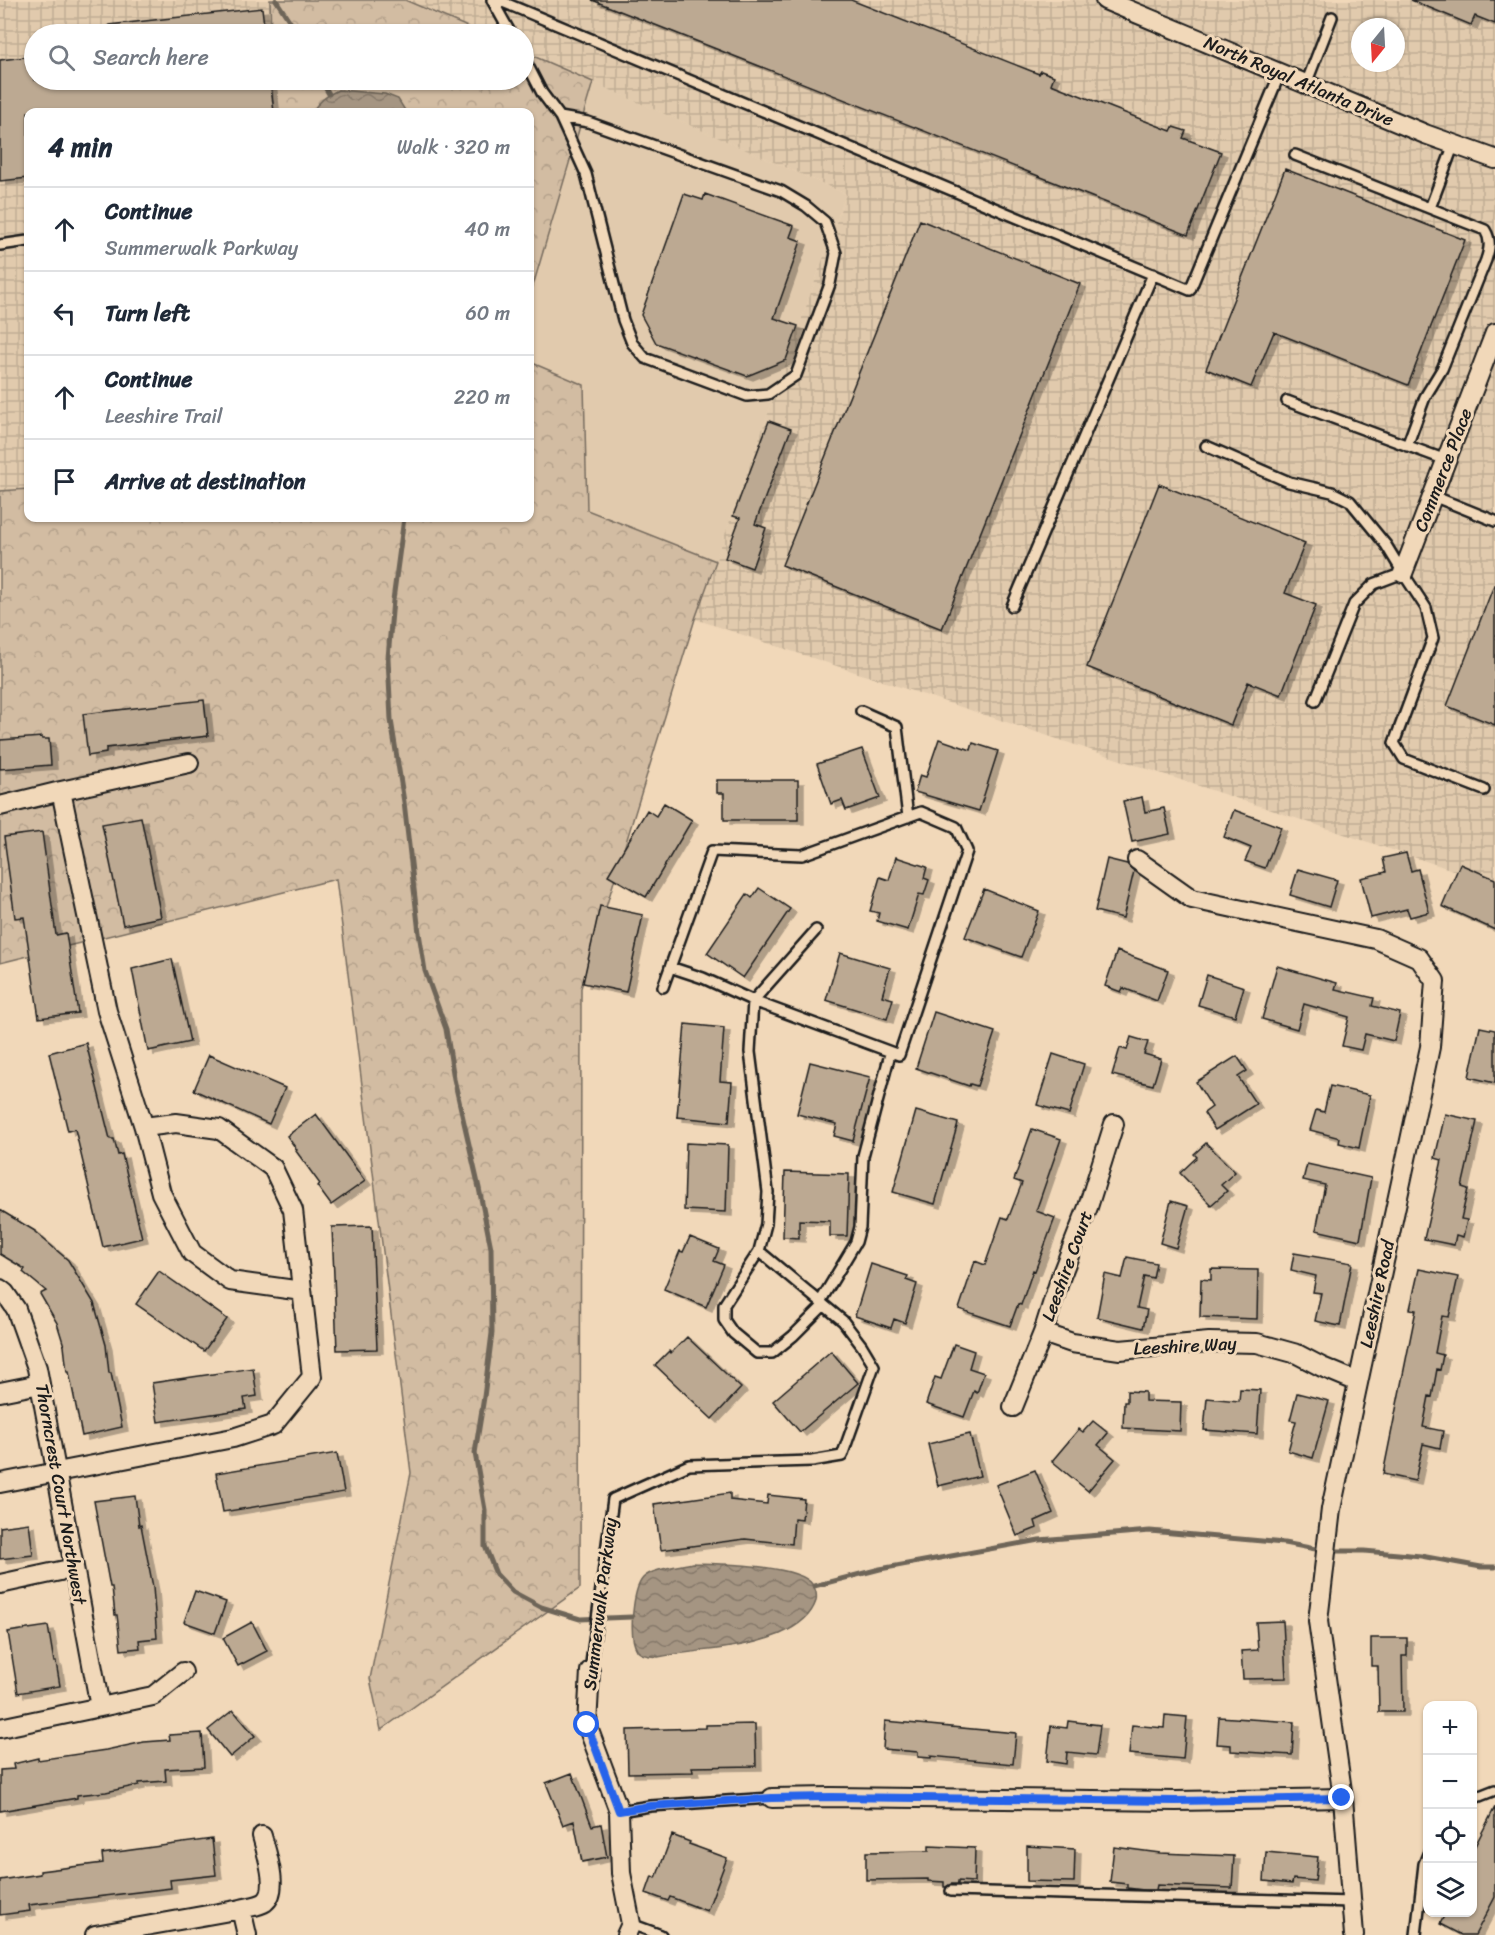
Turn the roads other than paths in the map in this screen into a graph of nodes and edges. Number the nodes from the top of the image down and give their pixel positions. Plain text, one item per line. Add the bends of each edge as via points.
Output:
1 (492, 0) edge
2 (498, 0) edge
3 (1105, 0) edge
4 (1332, 17) dead end
5 (505, 24) edge
6 (1280, 73) junction
7 (534, 77) edge
8 (1306, 84) junction
9 (560, 117) junction
10 (1454, 144) junction
11 (1295, 155) dead end
12 (1494, 156) edge
13 (1430, 208) junction
14 (24, 242) edge
15 (0, 245) edge
16 (1153, 274) junction
17 (1495, 333) edge
18 (1287, 401) dead end
19 (1206, 446) dead end
20 (1407, 446) junction
21 (1446, 460) junction
22 (1432, 496) junction
23 (1495, 521) edge
24 (1403, 573) junction
25 (1012, 606) dead end
26 (1316, 701) dead end
27 (861, 711) dead end
28 (189, 763) dead end
29 (1484, 789) dead end
30 (61, 790) junction
31 (0, 806) edge
32 (908, 817) junction
33 (1137, 860) dead end
34 (816, 930) dead end
35 (670, 967) junction
36 (663, 987) dead end
37 (753, 1001) junction
38 (895, 1054) junction
39 (1114, 1124) dead end
40 (144, 1127) junction
41 (759, 1251) junction
42 (0, 1289) edge
43 (302, 1291) junction
44 (821, 1303) junction
45 (1043, 1333) junction
46 (1358, 1382) junction
47 (40, 1384) junction
48 (0, 1392) edge
49 (1013, 1407) dead end
50 (56, 1471) junction
51 (0, 1483) edge
52 (74, 1568) junction
53 (0, 1584) edge
54 (590, 1671) joint
55 (183, 1672) dead end
56 (100, 1707) junction
57 (0, 1728) edge
58 (1495, 1790) edge
59 (1477, 1797) edge
60 (772, 1798) joint
61 (1342, 1798) junction
62 (619, 1811) junction
63 (262, 1836) dead end
64 (1424, 1863) edge
65 (951, 1891) dead end
66 (1352, 1902) junction
67 (242, 1909) junction
68 (629, 1929) edge
69 (95, 1935) edge
70 (247, 1935) edge
71 (661, 1935) edge
72 (1354, 1935) edge
73 (1416, 1935) edge

1 - 5 lane
2 - 16 lane
3 - 6 street, North Royal Atlanta Drive
4 - 8 lane
6 - 8 street, North Royal Atlanta Drive
6 - 16 lane via 1190,290
7 - 9 lane
8 - 10 street, North Royal Atlanta Drive
9 - 9 lane via 588,122 781,191 825,222 836,253 830,284 796,375 768,394 747,396 645,358 632,343 623,320 586,174
10 - 12 street, North Royal Atlanta Drive
10 - 13 lane
11 - 13 lane
13 - 20 lane via 1485,230 1490,237 1490,249
14 - 15 lane
16 - 25 lane
17 - 21 street, Commerce Place
18 - 20 lane
19 - 24 lane via 1289,482 1332,492 1350,501
20 - 21 lane
21 - 22 street, Commerce Place
22 - 23 lane
22 - 24 street, Commerce Place
24 - 26 lane via 1374,584 1354,604
24 - 29 lane via 1426,608 1433,638 1395,743 1404,759
27 - 32 lane via 897,727
28 - 30 street
30 - 31 street
30 - 40 street via 107,1011
32 - 35 lane via 802,855 712,851
32 - 38 lane via 921,812 956,827 967,851
33 - 46 street, Leeshire Road via 1192,898 1376,939 1419,958 1435,981 1430,1047
34 - 37 lane
35 - 36 lane
35 - 37 lane
37 - 38 lane
37 - 41 lane via 750,1052 768,1192
38 - 44 lane via 863,1156 856,1242
39 - 45 street, Leeshire Court
40 - 43 street via 161,1193 192,1252 230,1281
40 - 43 street via 176,1123 219,1129 273,1168 293,1210
41 - 44 lane, Summerwalk Parkway
41 - 44 lane via 724,1305 724,1320 733,1333 757,1353 772,1353 794,1336 822,1307
42 - 47 street, Thorncrest Court Northwest via 16,1309
43 - 50 street via 312,1377 273,1425 233,1438
44 - 54 lane, Summerwalk Parkway via 843,1322 874,1366 842,1456 812,1461 689,1465 613,1499
45 - 46 street, Leeshire Way via 1072,1343 1120,1350 1209,1342 1257,1343 1297,1353
45 - 49 street, Leeshire Court
46 - 61 street, Leeshire Road via 1331,1509 1318,1621
47 - 48 street
47 - 50 street, Thorncrest Court Northwest
50 - 51 street
50 - 52 street, Thorncrest Court Northwest
52 - 53 street
52 - 56 street, Thorncrest Court Northwest
54 - 62 street, Summerwalk Parkway via 587,1725
55 - 56 street via 153,1696
56 - 57 street
58 - 59 lane
60 - 61 street
60 - 62 lane
61 - 66 street, Leeshire Road
62 - 68 street, Summerwalk Parkway via 621,1874
63 - 67 street via 273,1873 269,1895 264,1903
64 - 73 lane
65 - 66 lane
66 - 72 street, Leeshire Road
67 - 69 street
67 - 70 street
68 - 71 lane

